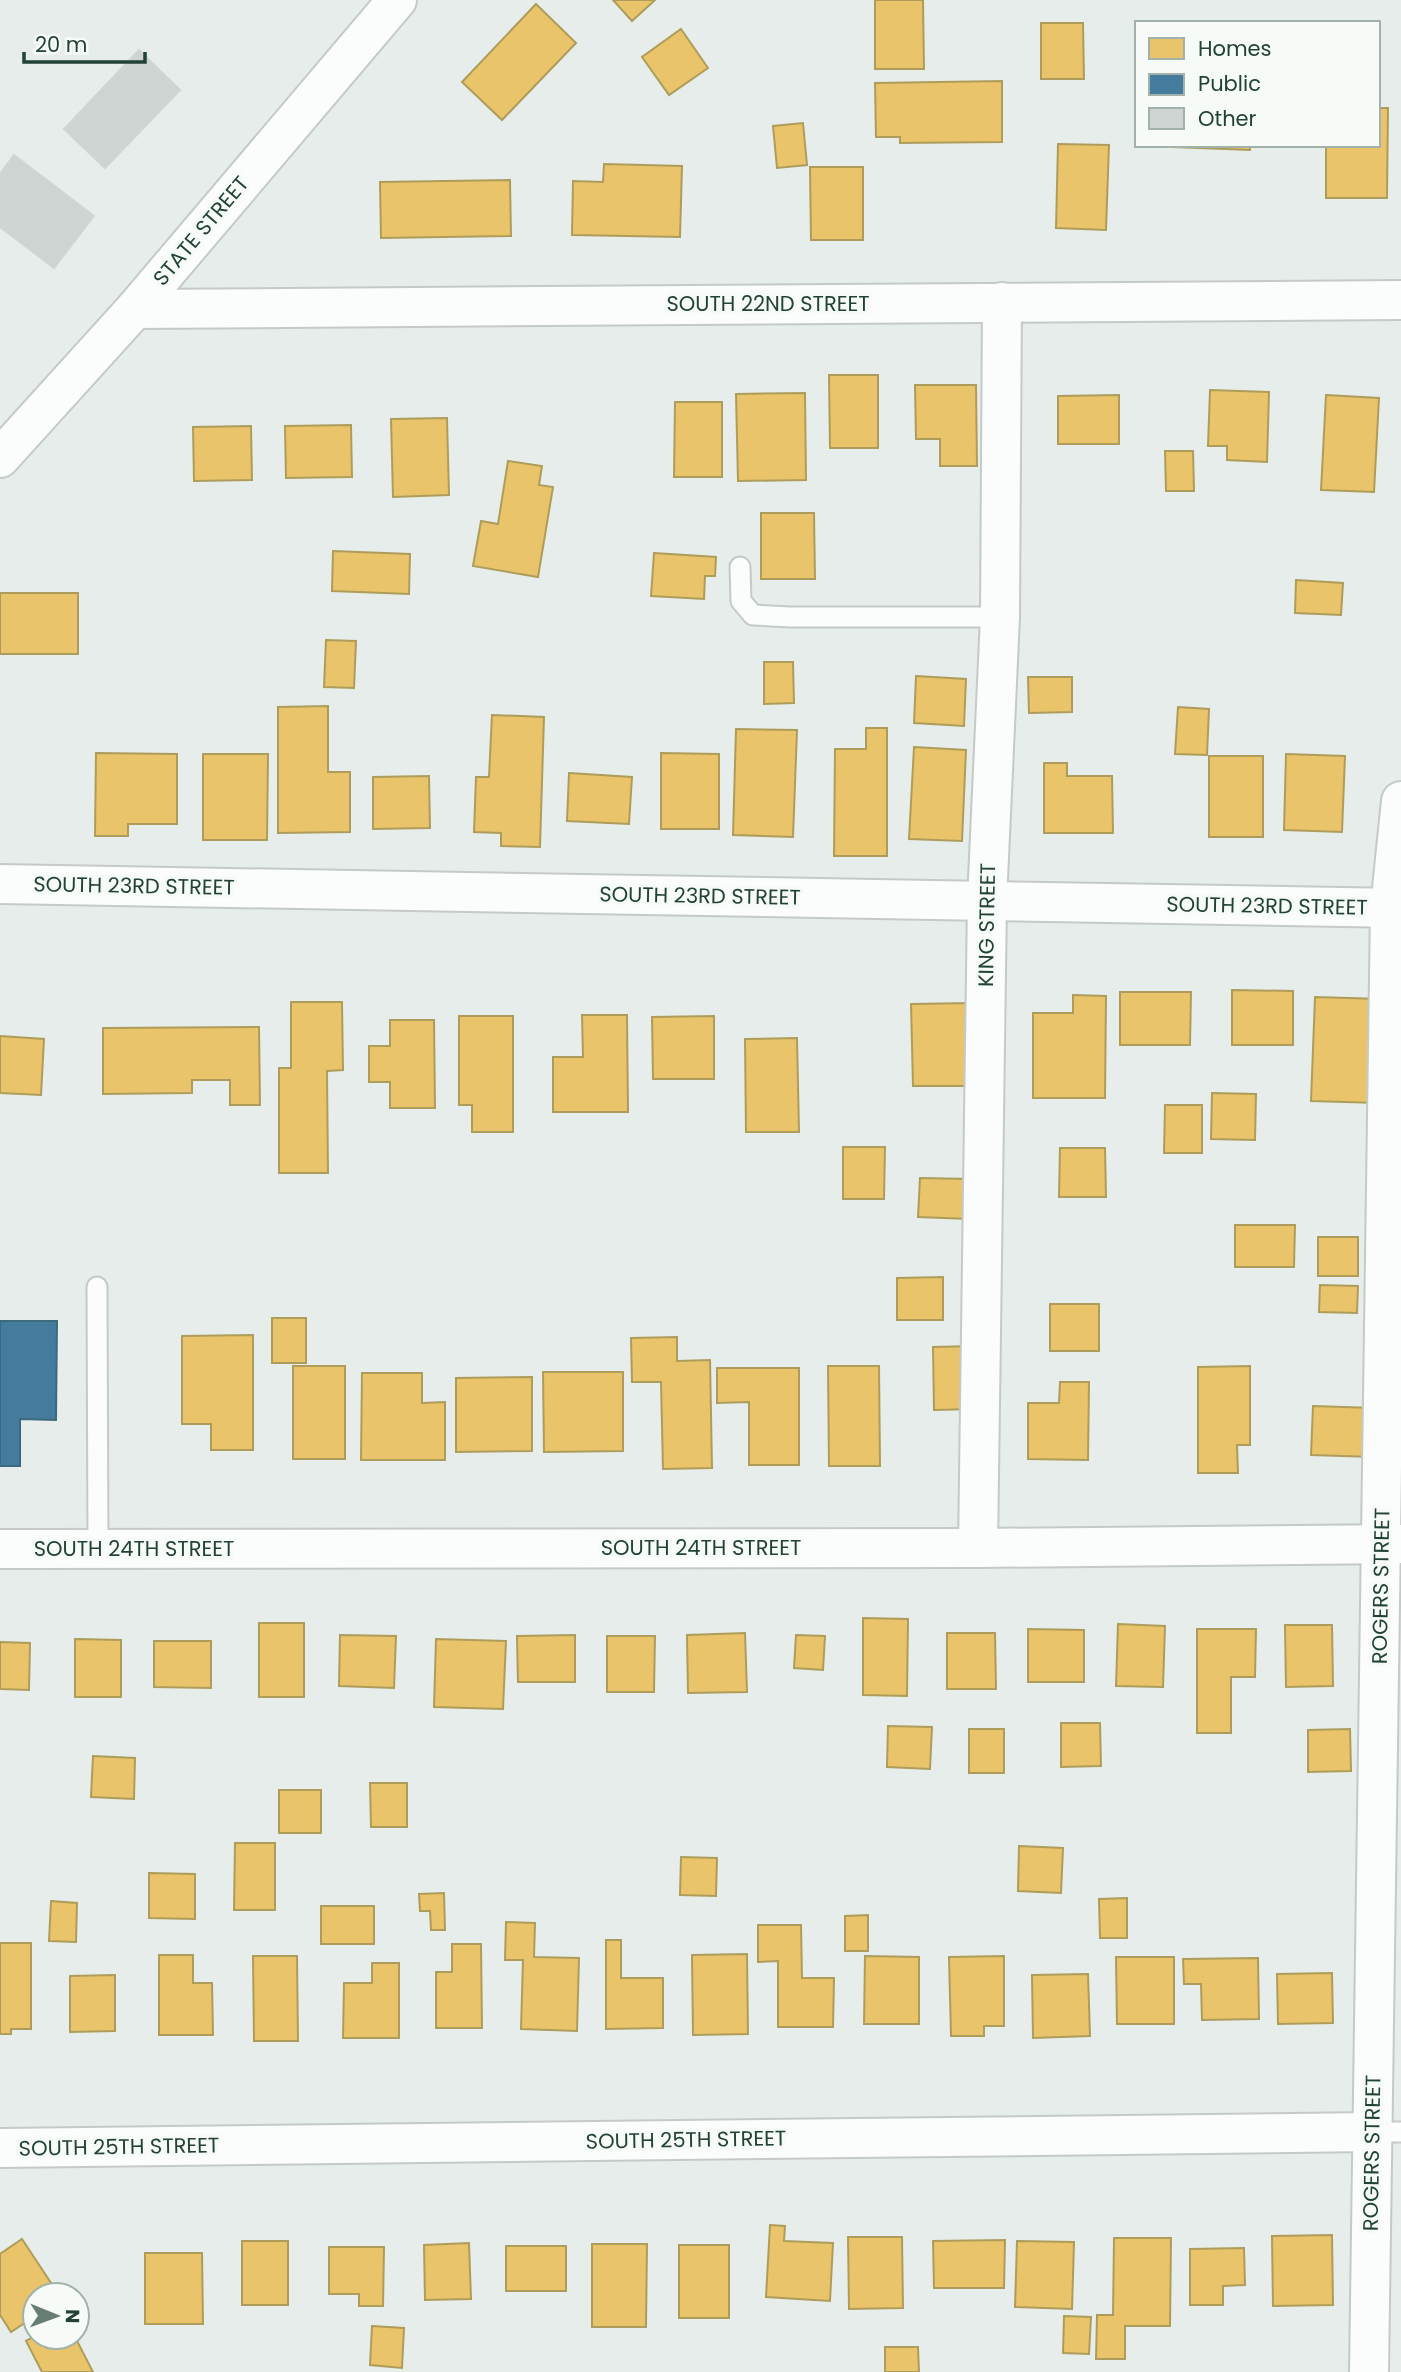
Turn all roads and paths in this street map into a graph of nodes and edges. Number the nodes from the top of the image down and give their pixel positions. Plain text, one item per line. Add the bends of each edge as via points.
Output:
1 (397, 0) edge
2 (1401, 300) edge
3 (1002, 302) junction
4 (135, 309) junction
5 (0, 458) edge
6 (740, 567) dead end
7 (1000, 617) junction
8 (1401, 801) edge
9 (0, 884) edge
10 (986, 901) junction
11 (1396, 908) edge
12 (97, 1287) dead end
13 (1391, 1544) edge
14 (978, 1548) junction
15 (0, 1549) edge
16 (97, 1549) junction
17 (1387, 2132) edge
18 (0, 2148) edge
19 (1369, 2372) edge

1 - 4 street, STATE STREET
2 - 3 street, SOUTH 22ND STREET
3 - 4 street, SOUTH 22ND STREET
3 - 7 street, KING STREET
4 - 5 street, STATE STREET
6 - 7 lane via 741,601 753,615
7 - 10 street, KING STREET
8 - 11 street, ROGERS STREET
9 - 10 street, SOUTH 23RD STREET
10 - 11 street, SOUTH 23RD STREET
10 - 14 street, KING STREET
11 - 13 street, ROGERS STREET
12 - 16 lane
13 - 14 street, SOUTH 24TH STREET
13 - 17 street, ROGERS STREET
14 - 16 street, SOUTH 24TH STREET
15 - 16 street, SOUTH 24TH STREET
17 - 18 street, SOUTH 25TH STREET
17 - 19 street, ROGERS STREET

